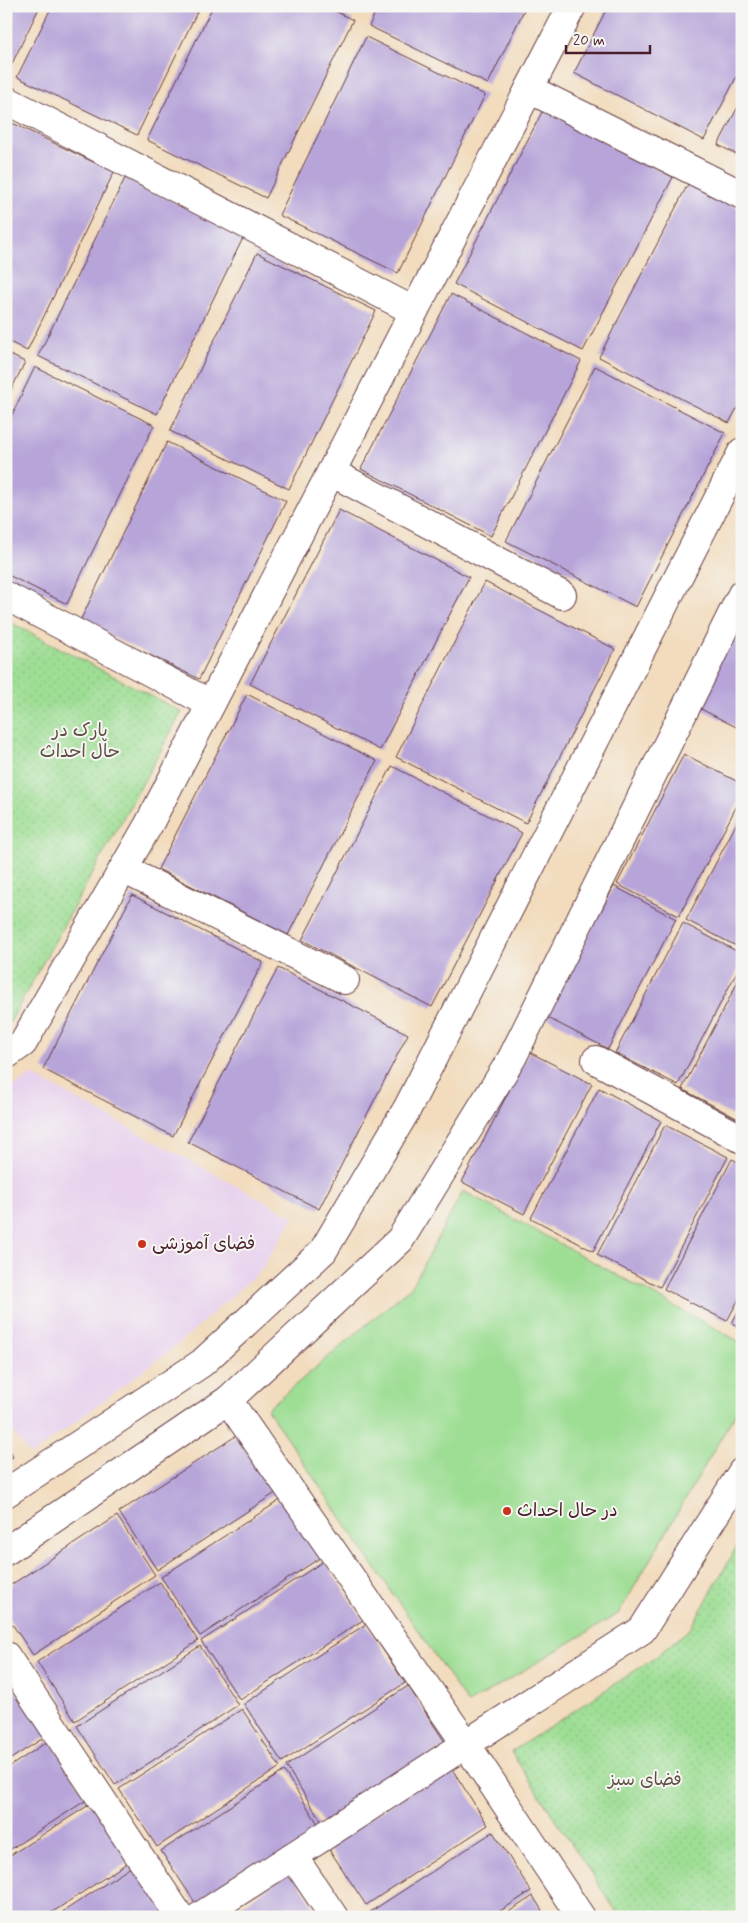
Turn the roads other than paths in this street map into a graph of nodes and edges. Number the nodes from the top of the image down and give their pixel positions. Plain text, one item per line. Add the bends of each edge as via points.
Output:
1 (572, 6) edge
2 (529, 89) junction
3 (6, 100) edge
4 (742, 195) edge
5 (414, 312) junction
6 (742, 452) edge
7 (331, 472) junction
8 (742, 594) edge
9 (562, 595) dead end
10 (6, 596) edge
11 (211, 704) junction
12 (123, 870) junction
13 (345, 980) dead end
14 (6, 1054) edge
15 (596, 1060) dead end
16 (742, 1139) edge
17 (228, 1400) junction
18 (742, 1472) edge
19 (6, 1493) edge
20 (6, 1551) edge
21 (6, 1656) edge
22 (466, 1744) junction
23 (293, 1856) junction
24 (180, 1917) edge
25 (200, 1917) edge
26 (334, 1917) edge
27 (580, 1917) edge

1 - 2 street
2 - 4 street
2 - 5 street
3 - 5 street
5 - 7 street
6 - 19 street via 407,1109 323,1250 202,1363
7 - 9 street
7 - 11 street
8 - 17 street via 512,1058 400,1240
10 - 11 street
11 - 12 street
12 - 13 street
12 - 14 street via 23,1043
15 - 16 street
17 - 20 street
17 - 22 street
18 - 22 street via 642,1630
21 - 24 street
22 - 23 street
22 - 27 street
23 - 25 street
23 - 26 street

